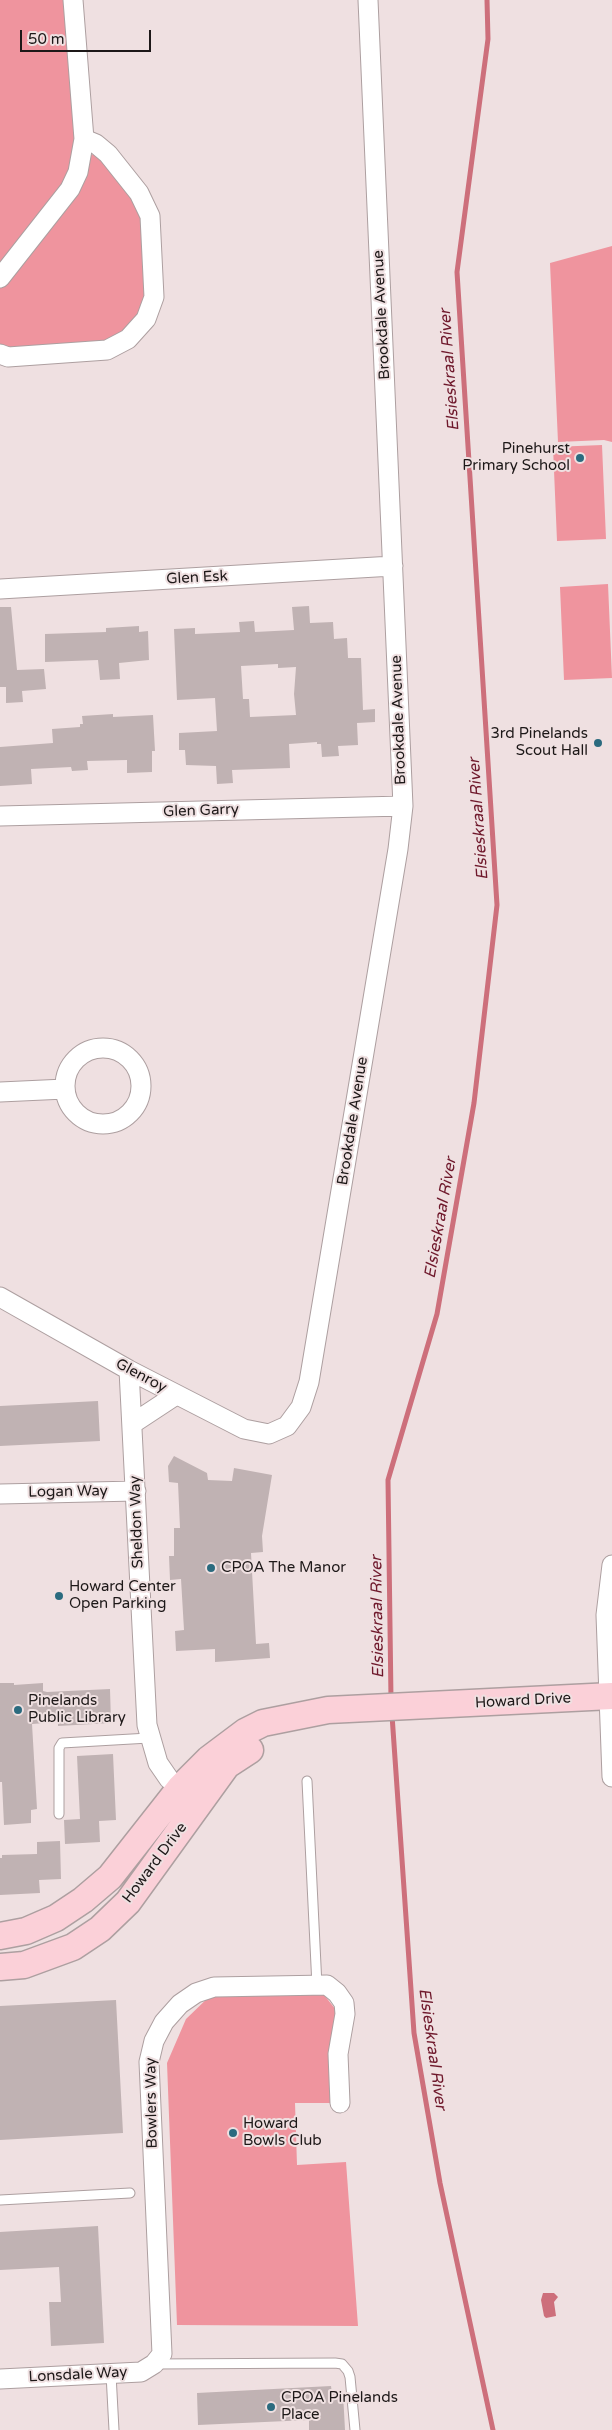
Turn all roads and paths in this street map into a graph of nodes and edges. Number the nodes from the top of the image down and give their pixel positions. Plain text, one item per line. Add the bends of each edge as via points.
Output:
1 (73, 0) edge
2 (368, 0) edge
3 (84, 139) junction
4 (0, 278) edge
5 (0, 354) edge
6 (393, 566) junction
7 (0, 589) edge
8 (403, 806) junction
9 (0, 816) edge
10 (65, 1089) junction
11 (0, 1092) edge
12 (0, 1297) edge
13 (129, 1370) junction
14 (176, 1395) junction
15 (132, 1424) junction
16 (287, 1426) joint
17 (136, 1490) junction
18 (0, 1494) edge
19 (612, 1565) edge
20 (610, 1696) edge
21 (149, 1738) junction
22 (612, 1777) edge
23 (307, 1781) dead end
24 (190, 1796) junction
25 (59, 1814) dead end
26 (0, 1936) edge
27 (0, 1967) edge
28 (317, 1986) junction
29 (340, 2103) dead end
30 (130, 2193) dead end
31 (0, 2200) edge
32 (154, 2364) junction
33 (112, 2374) junction
34 (0, 2379) edge
35 (114, 2430) edge
36 (354, 2430) edge

1 - 3 street
2 - 6 street, Brookdale Avenue
3 - 4 street via 78,172 70,189
3 - 5 street via 108,154 139,193 150,216 154,296 146,319 128,339 106,350 8,357
6 - 7 street, Glen Esk
6 - 8 street, Brookdale Avenue
8 - 9 street, Glen Garry
8 - 16 street, Brookdale Avenue via 310,1382 301,1407
10 - 10 street via 66,1074 74,1062 85,1053 100,1048 113,1049 127,1056 138,1069 142,1084 141,1096 127,1117 112,1124 97,1125 80,1118 68,1104
10 - 11 street
12 - 13 street, Glenroy
13 - 14 street, Glenroy
13 - 15 street, Sheldon Way
14 - 15 street
14 - 16 street, Glenroy via 244,1429 269,1434
15 - 17 street, Sheldon Way
17 - 18 street, Logan Way
17 - 21 street, Sheldon Way via 143,1680
19 - 20 street via 606,1615
20 - 22 street
20 - 24 street, Howard Drive via 328,1710 263,1723 209,1759
21 - 24 street, Sheldon Way via 158,1763 169,1779
21 - 25 lane via 62,1744 59,1748
23 - 28 lane
24 - 26 street, Howard Drive via 83,1900 56,1918 26,1931
24 - 27 street, Howard Drive via 128,1902 100,1929 73,1947 24,1965
28 - 29 street, Bowlers Way via 327,1985 344,2003 338,2054
28 - 32 street, Bowlers Way via 214,1987 180,2004 164,2022 154,2041 148,2062 162,2354
30 - 31 lane
32 - 33 street, Lonsdale Way via 141,2372
32 - 36 lane via 342,2364 350,2377
33 - 34 street, Lonsdale Way
33 - 35 lane

